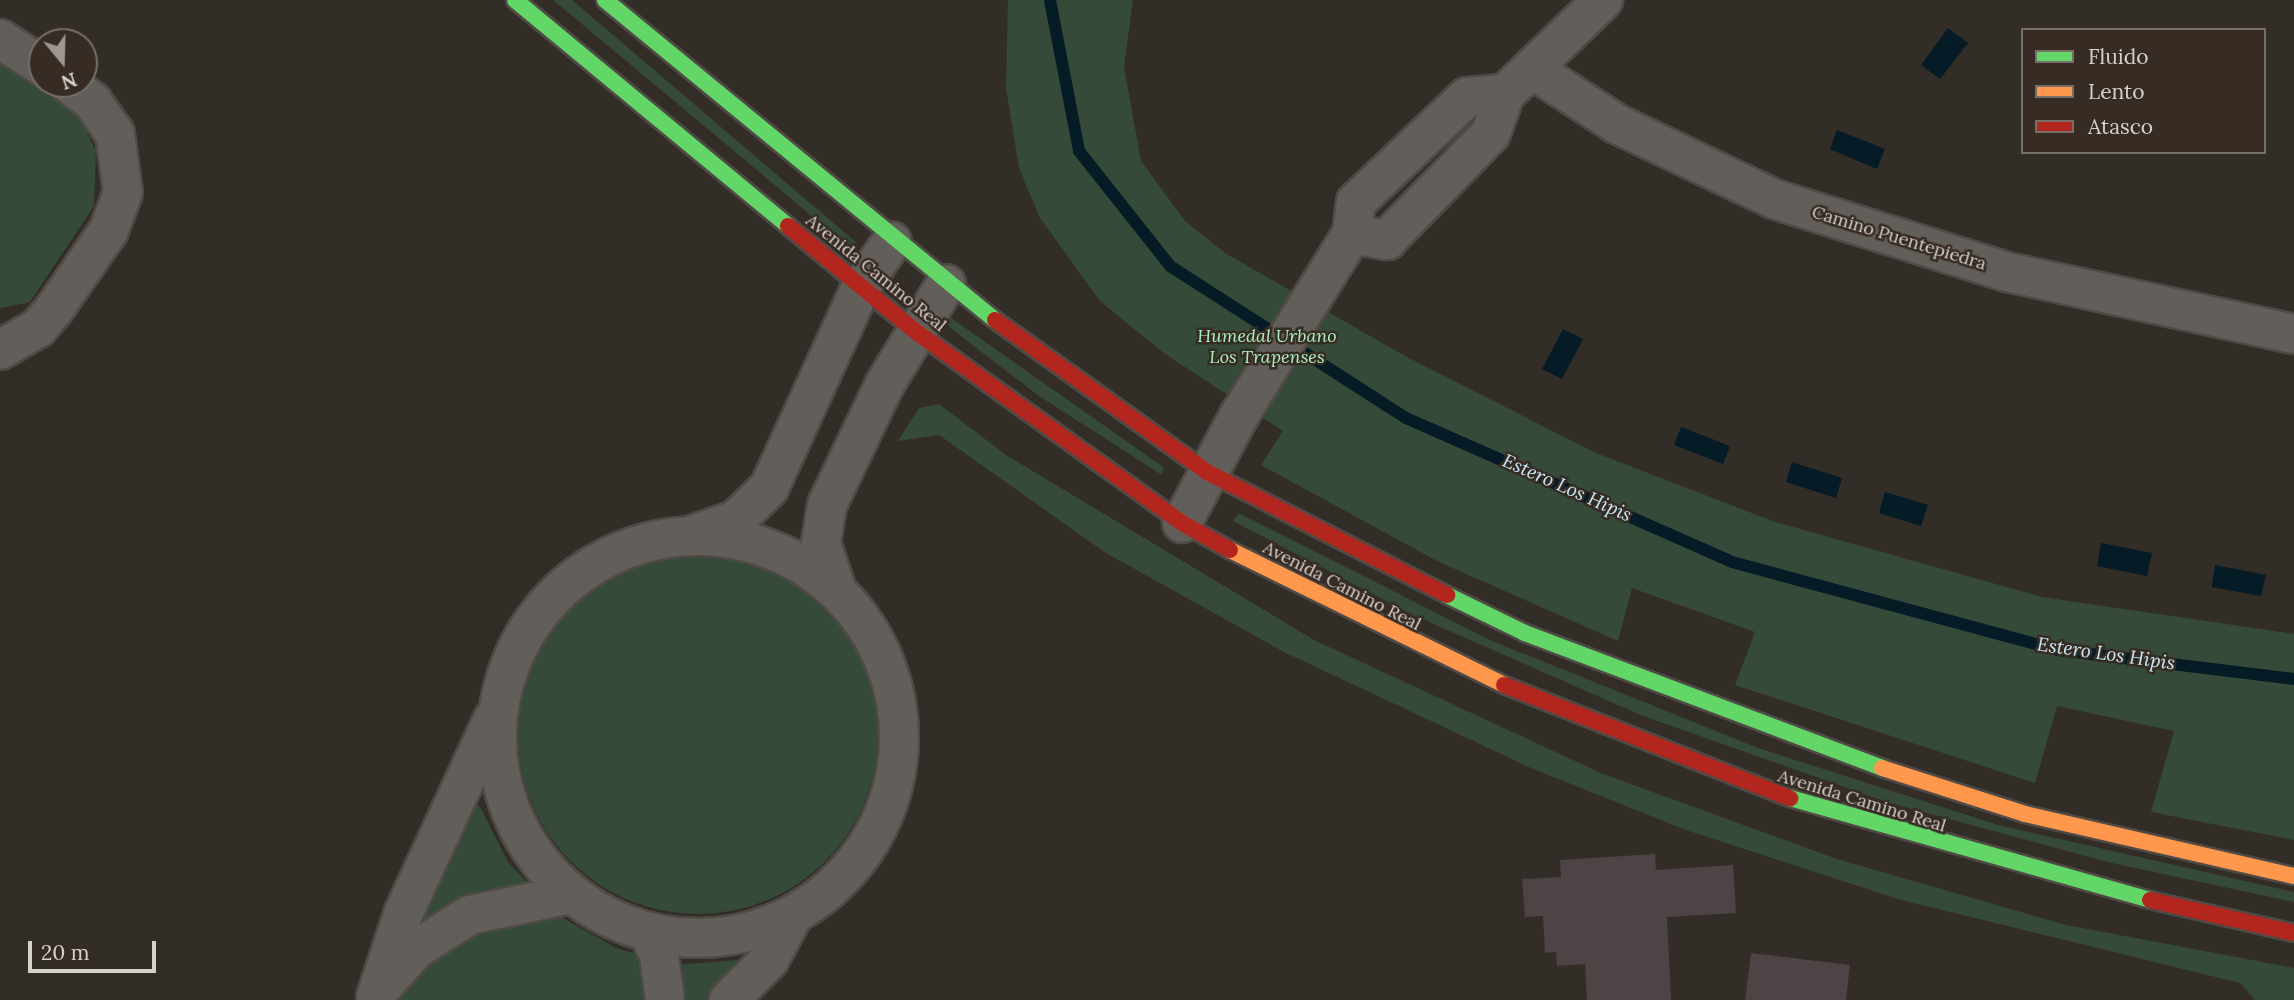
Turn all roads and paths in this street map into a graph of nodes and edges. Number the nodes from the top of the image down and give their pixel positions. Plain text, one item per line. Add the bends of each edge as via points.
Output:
1 (515, 0) edge
2 (605, 0) edge
3 (1603, 0) edge
4 (0, 39) edge
5 (28, 57) edge
6 (1518, 82) junction
7 (88, 98) edge
8 (1352, 234) junction
9 (892, 241) junction
10 (946, 284) junction
11 (861, 287) junction
12 (915, 331) junction
13 (2294, 334) edge
14 (0, 350) edge
15 (1207, 472) junction
16 (1182, 523) junction
17 (690, 536) junction
18 (838, 591) junction
19 (498, 708) junction
20 (2294, 876) edge
21 (571, 894) junction
22 (794, 914) junction
23 (648, 932) junction
24 (2294, 933) edge
25 (375, 998) edge
26 (665, 1000) edge
27 (729, 1000) edge

1 - 11 main road, Avenida Camino Real
2 - 9 main road, Avenida Camino Real
3 - 6 street
4 - 5 street
6 - 8 street via 1466,97 1402,154 1356,202
6 - 8 street via 1491,133 1387,240
6 - 13 street, Camino Puentepiedra via 1774,199 2007,272
7 - 14 street via 115,134 124,172 120,202 53,311 38,328
8 - 15 street
9 - 10 main road, Avenida Camino Real
9 - 11 street
10 - 12 street
10 - 15 main road, Avenida Camino Real
11 - 12 main road, Avenida Camino Real
11 - 17 street via 769,488 736,520
12 - 16 main road, Avenida Camino Real
12 - 18 street via 827,505 821,543
15 - 16 street
15 - 20 main road, Avenida Camino Real via 1449,599 1724,714 2013,810
16 - 24 main road, Avenida Camino Real via 1442,659 1664,754 1907,836 2170,907
17 - 18 street via 785,554
17 - 19 street via 601,561 552,598 517,649
18 - 22 street via 879,646 899,712 900,746 892,791 869,844 848,872
19 - 21 street via 505,797 531,850
19 - 25 street via 404,912
21 - 23 street
21 - 25 street via 498,906 441,931 416,949
22 - 23 street via 737,934
22 - 27 street via 769,960
23 - 26 street via 659,955

